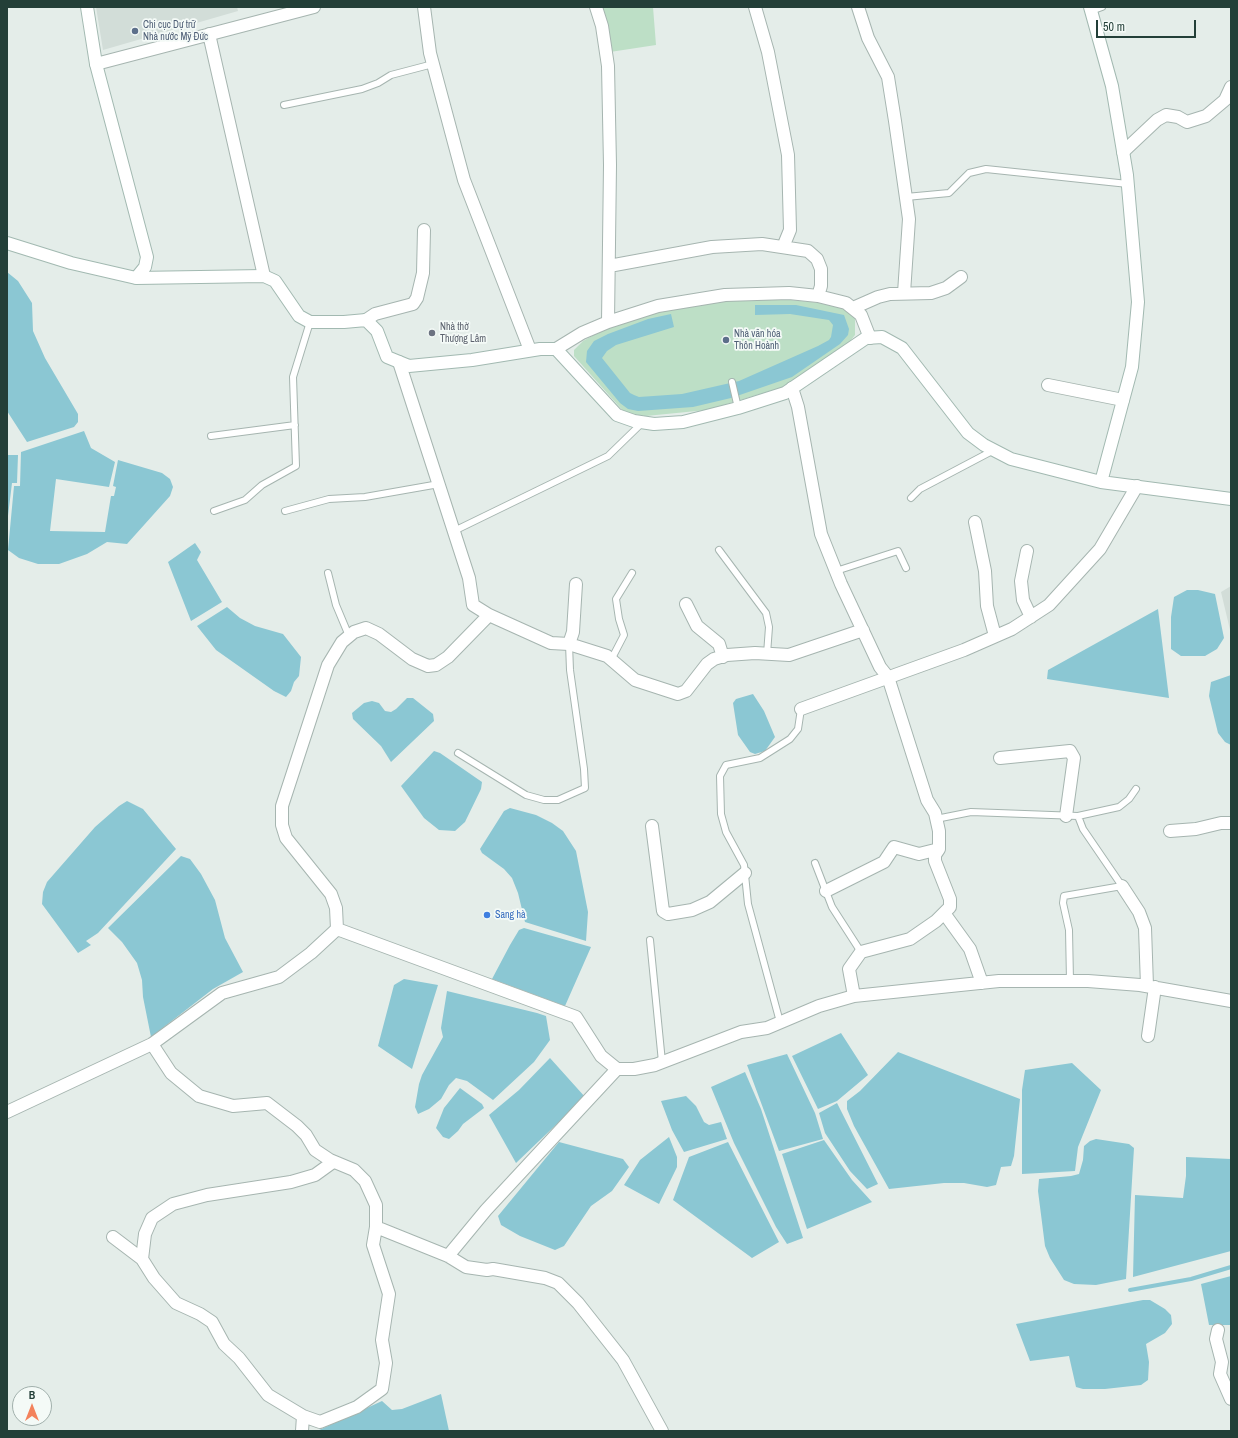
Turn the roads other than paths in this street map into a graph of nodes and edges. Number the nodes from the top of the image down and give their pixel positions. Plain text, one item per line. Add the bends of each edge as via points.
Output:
1 (88, 7) edge
2 (311, 7) edge
3 (424, 7) edge
4 (596, 7) edge
5 (756, 7) edge
6 (858, 7) edge
7 (1094, 8) edge
8 (208, 34) junction
9 (96, 64) junction
10 (433, 64) junction
11 (1231, 87) edge
12 (284, 105) dead end
13 (1123, 152) junction
14 (1128, 184) junction
15 (906, 197) junction
16 (424, 230) dead end
17 (7, 243) edge
18 (783, 247) junction
19 (609, 266) junction
20 (264, 276) junction
21 (961, 277) dead end
22 (136, 278) junction
23 (904, 293) junction
24 (818, 296) junction
25 (853, 308) junction
26 (366, 320) junction
27 (310, 322) junction
28 (608, 322) junction
29 (870, 338) junction
30 (556, 349) junction
31 (530, 350) junction
32 (398, 362) junction
33 (732, 382) dead end
34 (1048, 385) dead end
35 (792, 388) junction
36 (1123, 400) junction
37 (737, 404) junction
38 (643, 422) junction
39 (295, 425) junction
40 (211, 436) dead end
41 (994, 450) junction
42 (1101, 482) junction
43 (439, 484) junction
44 (1136, 486) junction
45 (911, 498) dead end
46 (1231, 500) edge
47 (214, 511) dead end
48 (285, 511) dead end
49 (975, 522) dead end
50 (454, 531) junction
51 (719, 550) dead end
52 (1027, 551) dead end
53 (906, 568) dead end
54 (836, 571) junction
55 (328, 573) dead end
56 (632, 574) dead end
57 (576, 584) dead end
58 (686, 604) dead end
59 (489, 615) junction
60 (1031, 617) junction
61 (863, 630) junction
62 (349, 636) junction
63 (995, 636) junction
64 (569, 644) junction
65 (767, 654) junction
66 (722, 657) junction
67 (611, 660) junction
68 (888, 677) junction
69 (802, 709) joint
70 (458, 753) dead end
71 (1000, 758) dead end
72 (1136, 789) dead end
73 (1072, 816) junction
74 (936, 819) junction
75 (1231, 823) edge
76 (652, 826) dead end
77 (1170, 831) dead end
78 (940, 849) junction
79 (815, 863) dead end
80 (745, 873) junction
81 (1122, 886) junction
82 (826, 891) junction
83 (944, 913) junction
84 (337, 929) junction
85 (650, 940) dead end
86 (861, 952) junction
87 (1070, 981) junction
88 (982, 983) junction
89 (1151, 987) junction
90 (854, 996) junction
91 (1231, 1001) edge
92 (780, 1022) junction
93 (1148, 1036) dead end
94 (152, 1044) junction
95 (662, 1062) junction
96 (616, 1069) junction
97 (7, 1112) edge
98 (333, 1162) junction
99 (376, 1227) junction
100 (113, 1237) dead end
101 (448, 1256) junction
102 (142, 1259) junction
103 (1218, 1330) dead end
104 (1231, 1399) edge
105 (303, 1416) junction
106 (302, 1431) edge
107 (662, 1431) edge

1 - 9 street
2 - 8 street
3 - 10 street
4 - 19 street via 602,26 608,66
5 - 18 street via 768,52 788,155 790,230
6 - 15 street via 868,38 888,78
7 - 13 street via 1112,86
8 - 9 street
8 - 20 street
9 - 22 street via 147,256 144,267
10 - 12 lane via 391,75 378,84 362,89
10 - 31 street via 464,180
11 - 13 street via 1225,100 1206,116 1187,122 1166,115 1157,120
13 - 14 street
14 - 15 lane via 986,169 969,173 950,193
14 - 36 street via 1138,302 1132,367
15 - 23 street via 909,219
16 - 26 street via 423,273 417,298 413,304 375,314
17 - 22 street via 70,263
18 - 19 street via 762,244 712,247
18 - 24 street via 808,251 817,259 821,269
19 - 28 street
20 - 22 street
20 - 27 street via 275,281 299,316
21 - 23 street via 946,288 931,293
23 - 25 street via 878,296
24 - 25 street via 846,303
24 - 28 street via 789,292 725,295 658,306
25 - 29 street via 861,315
26 - 27 street
26 - 32 street via 377,331 387,357
27 - 39 lane via 293,377
28 - 30 street via 582,333
29 - 35 street via 866,338
29 - 41 street via 882,337 902,348 968,433
30 - 31 street
30 - 38 street via 616,415
31 - 32 street via 472,360 409,366
32 - 43 street
33 - 37 lane
34 - 36 street
35 - 37 street via 785,393
35 - 54 street via 798,407 821,534
36 - 42 street
37 - 38 street via 683,422
38 - 50 lane via 608,456
39 - 40 lane
39 - 47 lane via 296,466 262,486 245,500
41 - 42 street via 1011,459
41 - 45 lane via 920,490
42 - 44 street
43 - 48 lane via 366,497 329,499
43 - 50 street
44 - 46 street
44 - 60 street via 1100,549 1049,605
49 - 63 street via 985,571 987,606
50 - 59 street via 469,578 473,605
51 - 65 lane via 766,614 769,627
52 - 60 street via 1020,581 1023,600
53 - 54 lane via 898,551
54 - 61 street
55 - 62 lane via 336,605
56 - 67 lane via 616,599 624,635
57 - 64 street via 573,632
58 - 66 street via 697,626 719,644
59 - 62 street via 448,657 436,665 428,666 412,659 379,634 366,628
59 - 64 street via 552,643
60 - 63 street
61 - 65 street via 789,655
61 - 68 street
62 - 84 street via 328,664 282,806 282,824 286,838 331,894 336,908
63 - 68 street
64 - 67 street via 607,656
64 - 70 lane via 585,788 558,800 544,800 526,795
65 - 66 street
66 - 67 street via 707,664 686,691 678,694 635,680
68 - 69 street
68 - 74 street via 927,800
69 - 80 lane via 798,729 790,739 760,758 726,765 720,776 721,814 726,832 744,865
71 - 73 street via 1070,750 1074,758
72 - 73 lane via 1120,807
73 - 74 lane via 971,812
73 - 81 lane
74 - 78 street via 940,831
75 - 77 street
76 - 80 street via 663,911 668,914 692,910 710,902
78 - 82 street via 919,854 894,847 884,862
78 - 83 street via 935,855 935,862 950,899 950,906
79 - 82 lane
80 - 92 lane via 748,904
81 - 87 lane via 1064,896 1063,903 1069,930
81 - 89 street via 1139,912 1145,928
82 - 86 lane via 832,907
83 - 86 street via 910,939
83 - 88 street via 970,948
84 - 94 street via 279,977 222,992
84 - 96 street via 576,1017 601,1056
85 - 95 lane
86 - 90 street via 849,969
87 - 88 street
87 - 89 street
88 - 90 street
89 - 91 street
89 - 93 street
90 - 92 street via 819,1006
92 - 95 street via 767,1028 741,1032
94 - 97 street
94 - 98 street via 171,1073 199,1096 233,1106 267,1103 306,1135 314,1150
95 - 96 street via 634,1069
96 - 101 street via 486,1210
98 - 99 street via 354,1170 365,1181 376,1205
98 - 102 street via 314,1175 291,1182 207,1194 173,1204 152,1218 145,1234
99 - 101 street
99 - 105 street via 373,1245 389,1294 382,1340 386,1363 382,1389 357,1407 320,1422
100 - 102 street
101 - 107 street via 466,1267 494,1269 545,1278 558,1283 623,1360
102 - 105 street via 154,1278 176,1303 212,1322 224,1344 239,1358 268,1395
103 - 104 street via 1216,1339 1222,1362 1220,1374
105 - 106 street

